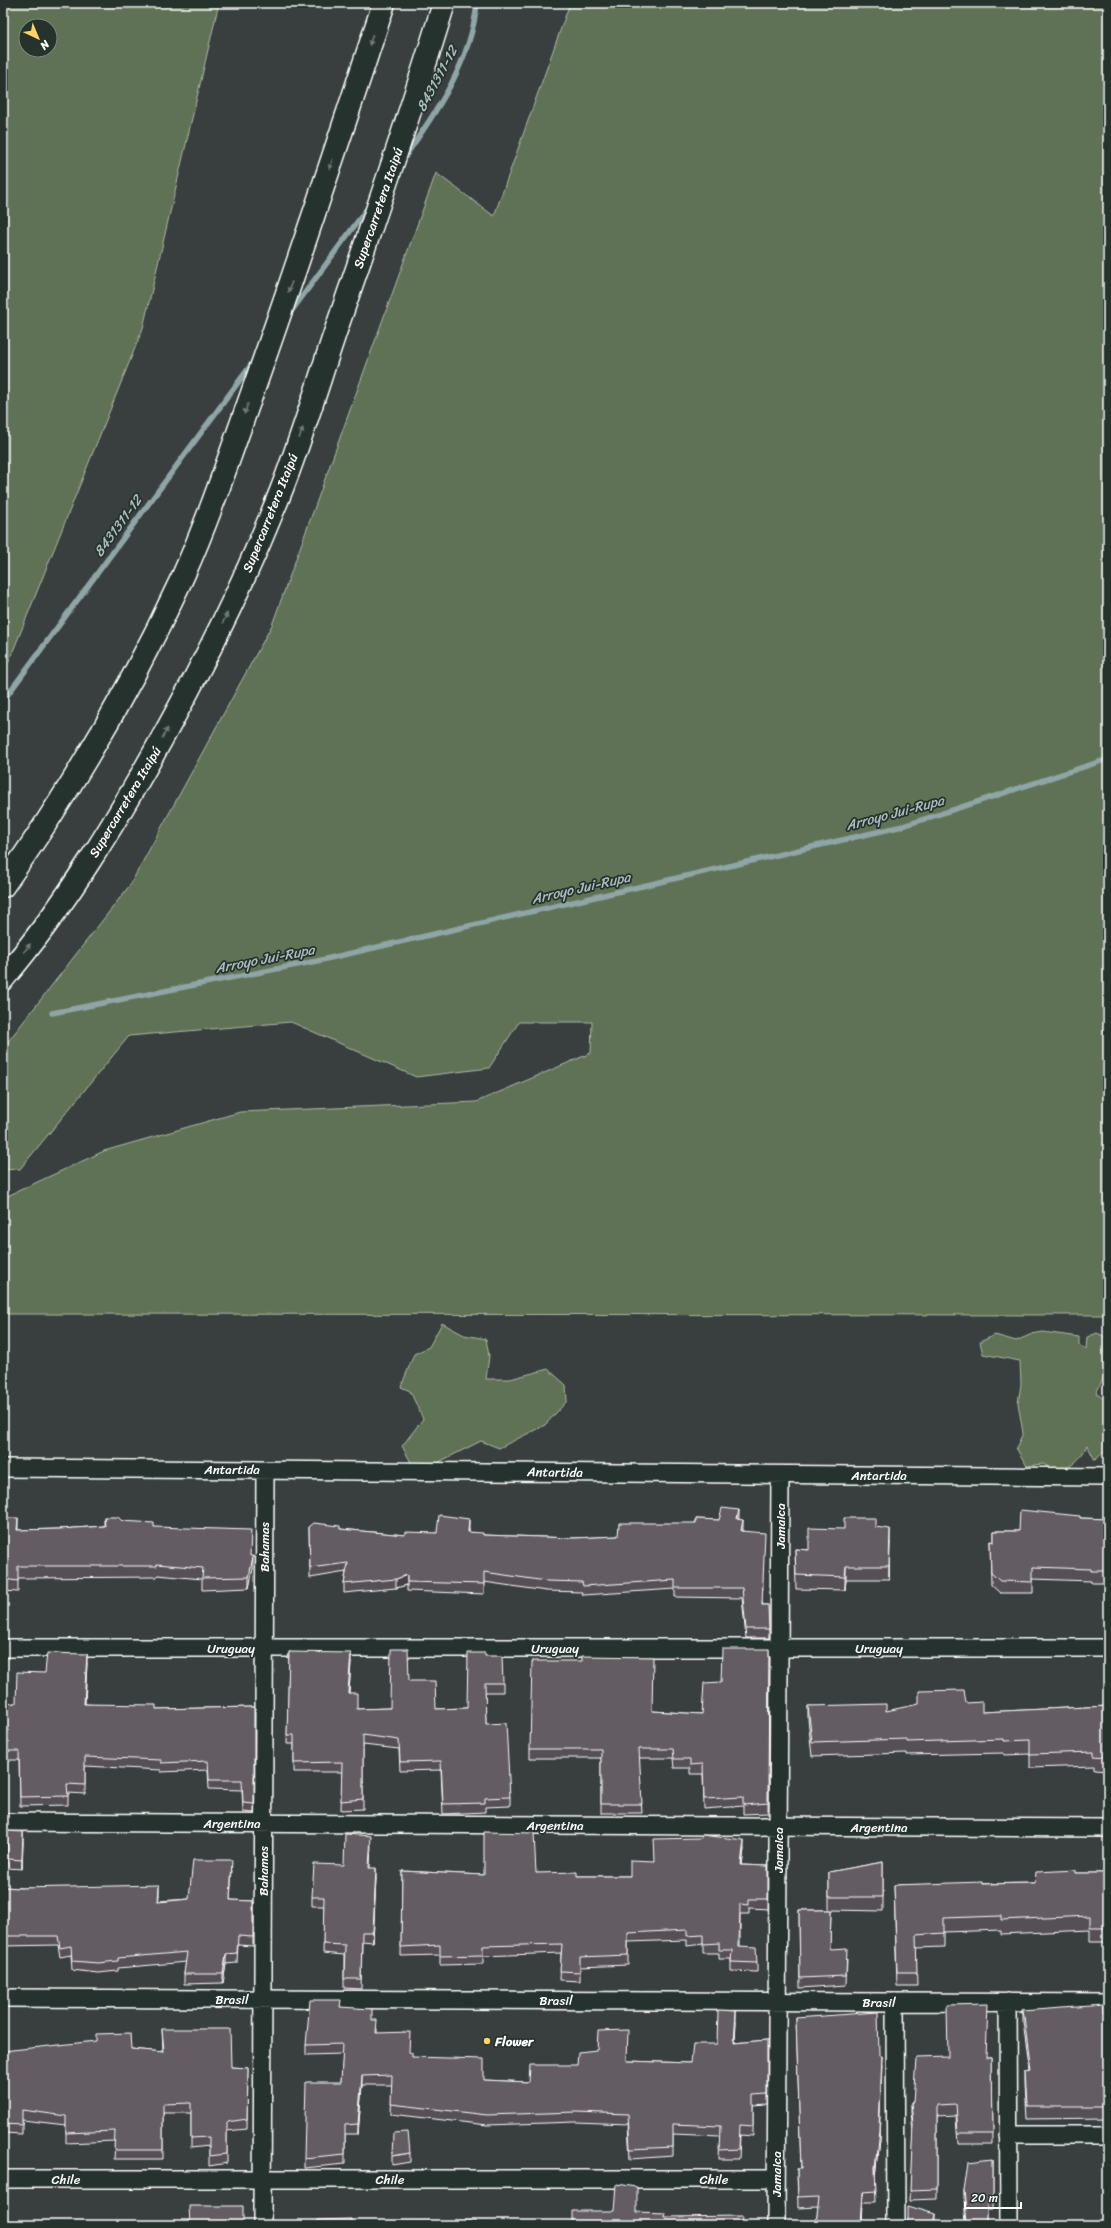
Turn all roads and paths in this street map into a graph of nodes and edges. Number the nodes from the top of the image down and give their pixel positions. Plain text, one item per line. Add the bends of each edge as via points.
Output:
1 (384, 3) edge
2 (444, 3) edge
3 (3, 886) edge
4 (3, 979) edge
5 (3, 1468) edge
6 (265, 1470) junction
7 (780, 1475) junction
8 (1108, 1477) edge
9 (3, 1648) edge
10 (264, 1648) junction
11 (779, 1648) junction
12 (1108, 1648) edge
13 (3, 1822) edge
14 (264, 1823) junction
15 (778, 1826) junction
16 (1108, 1828) edge
17 (3, 1998) edge
18 (263, 1999) junction
19 (777, 2001) junction
20 (895, 2002) junction
21 (1008, 2002) junction
22 (1108, 2003) edge
23 (1008, 2135) junction
24 (1108, 2135) edge
25 (3, 2179) edge
26 (262, 2179) junction
27 (776, 2179) junction
28 (262, 2225) edge
29 (776, 2225) edge
30 (896, 2225) edge
31 (1009, 2225) edge

1 -> 3 street via 302,252 211,508 183,575 75,778
4 -> 2 street, Supercarretera Itaipú via 57,910 103,841 146,769 189,690 252,561 280,494 398,150
5 - 6 street, Antartida
6 - 7 street, Antartida
6 - 10 street, Bahamas
7 - 8 street, Antartida
7 - 11 street, Jamaica
9 - 10 street, Uruguay
10 - 11 street, Uruguay
10 - 14 street, Bahamas
11 - 12 street, Uruguay
11 - 15 street, Jamaica
13 - 14 street, Argentina
14 - 15 street, Argentina
14 - 18 street, Bahamas
15 - 16 street, Argentina
15 - 19 street, Jamaica
17 - 18 street, Brasil
18 - 19 street, Brasil
18 - 26 street, Bahamas
19 - 20 street, Brasil
19 - 27 street, Jamaica
20 - 21 street, Brasil
20 - 30 street
21 - 22 street, Brasil
21 - 23 street
23 - 24 street
23 - 31 street
25 - 26 street, Chile
26 - 27 street, Chile
26 - 28 street, Bahamas
27 - 29 street, Jamaica

